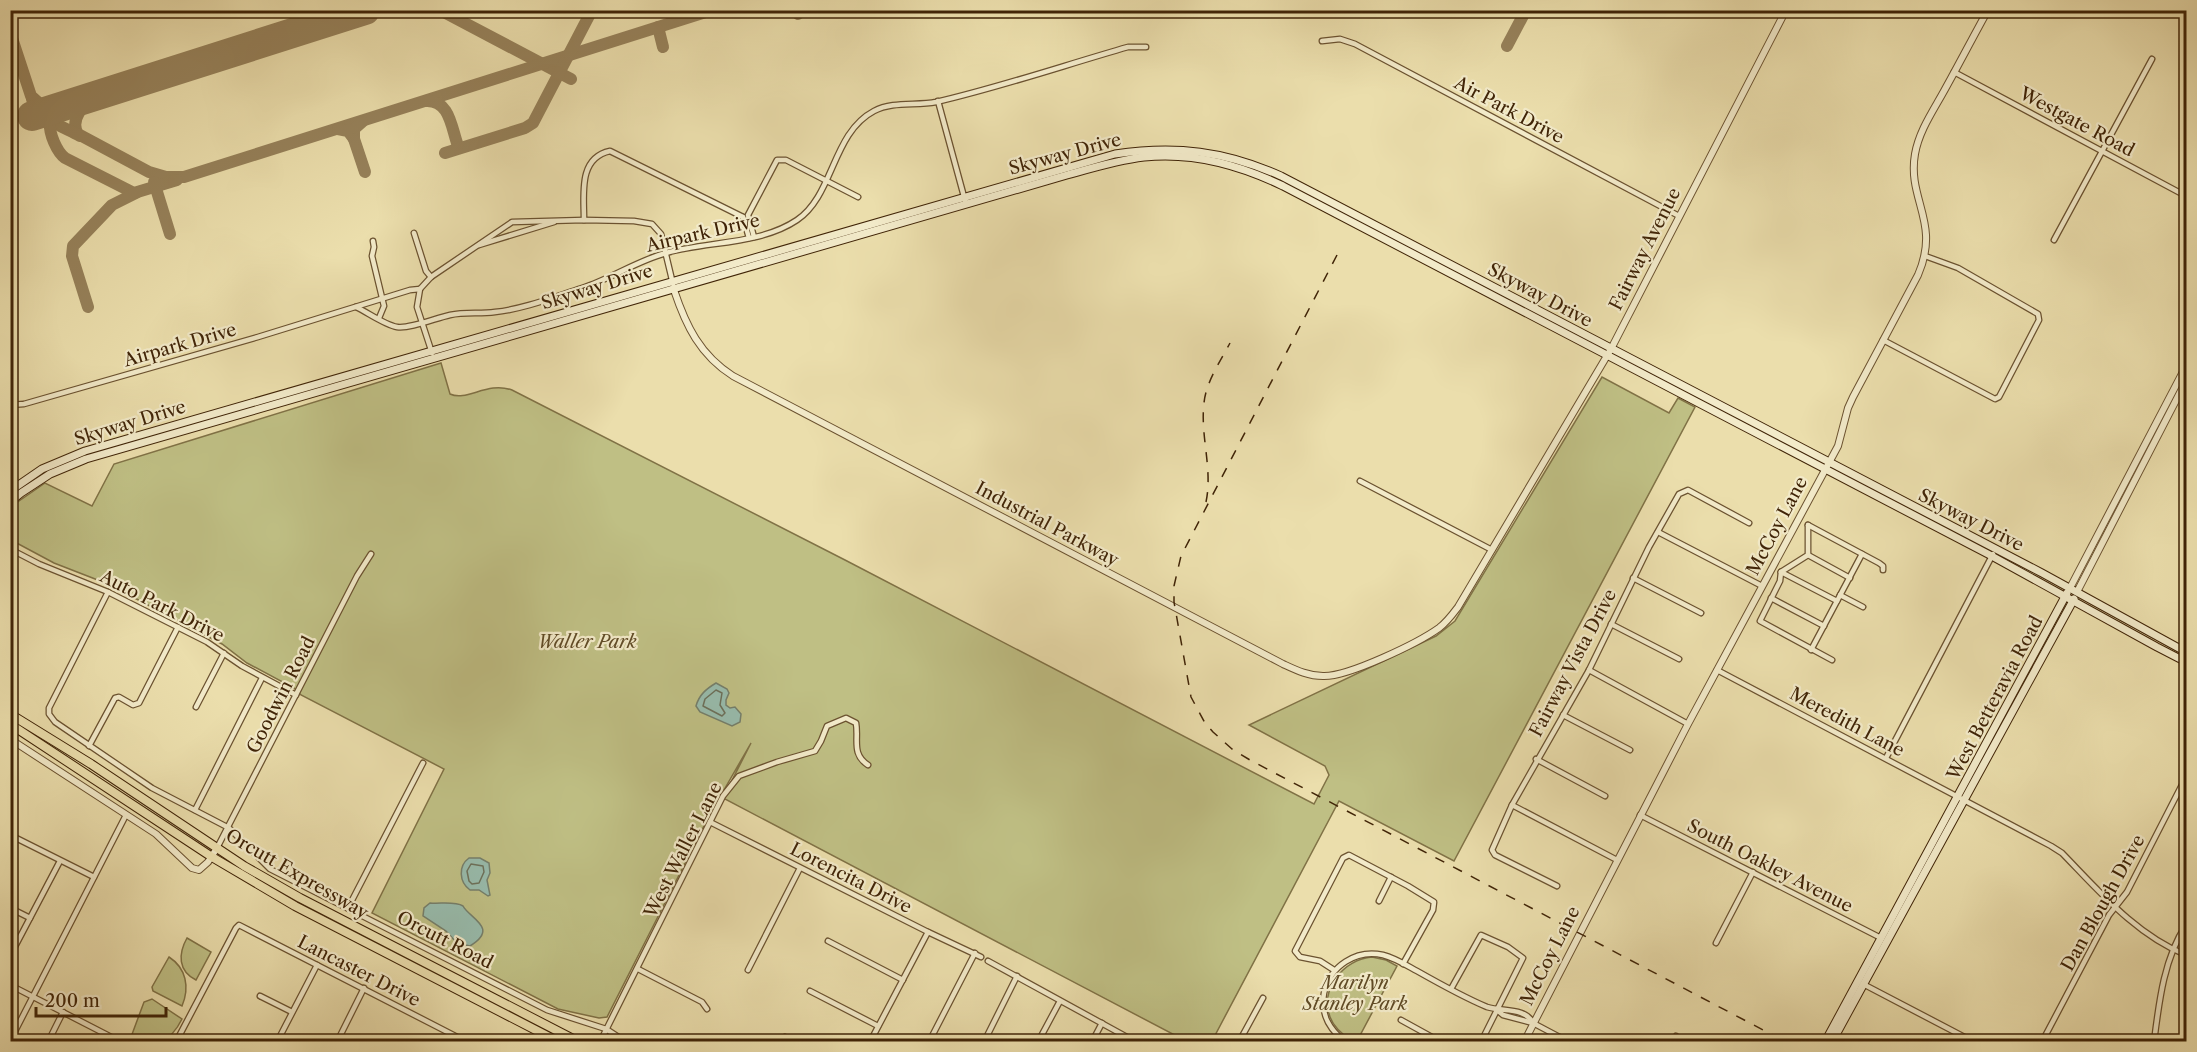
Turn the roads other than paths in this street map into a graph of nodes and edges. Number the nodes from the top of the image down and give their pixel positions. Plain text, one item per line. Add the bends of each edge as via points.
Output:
1 (1786, 10) edge
2 (1988, 10) edge
3 (1322, 41) dead end
4 (1146, 47) dead end
5 (2152, 59) dead end
6 (1954, 72) junction
7 (938, 101) junction
8 (2102, 151) junction
9 (825, 180) junction
10 (2187, 196) edge
11 (858, 197) dead end
12 (965, 200) junction
13 (745, 216) junction
14 (1679, 216) junction
15 (560, 220) junction
16 (584, 220) junction
17 (414, 233) dead end
18 (751, 238) junction
19 (2054, 240) dead end
20 (373, 241) dead end
21 (473, 247) junction
22 (667, 253) junction
23 (1925, 256) junction
24 (431, 277) junction
25 (672, 280) junction
26 (420, 289) junction
27 (675, 290) junction
28 (382, 299) junction
29 (356, 307) junction
30 (379, 318) junction
31 (422, 322) junction
32 (1883, 340) junction
33 (431, 351) junction
34 (1609, 352) junction
35 (434, 359) junction
36 (2187, 366) edge
37 (2187, 381) edge
38 (10, 405) edge
39 (1827, 466) junction
40 (1360, 481) dead end
41 (10, 491) edge
42 (10, 502) edge
43 (1749, 523) dead end
44 (1658, 532) junction
45 (10, 549) edge
46 (1492, 550) junction
47 (1993, 552) junction
48 (371, 554) dead end
49 (1862, 554) junction
50 (1808, 555) junction
51 (1883, 570) dead end
52 (1781, 572) junction
53 (1633, 578) junction
54 (1850, 578) junction
55 (1762, 586) junction
56 (2070, 588) junction
57 (108, 592) junction
58 (2077, 592) junction
59 (1840, 595) junction
60 (2065, 596) junction
61 (1772, 598) junction
62 (2073, 600) junction
63 (1837, 601) junction
64 (1863, 607) dead end
65 (1701, 613) dead end
66 (1448, 620) joint
67 (1611, 624) junction
68 (1824, 626) junction
69 (178, 627) junction
70 (1811, 650) junction
71 (2187, 652) edge
72 (224, 653) junction
73 (1678, 659) dead end
74 (1832, 660) dead end
75 (2187, 662) edge
76 (1589, 670) junction
77 (1717, 670) junction
78 (262, 678) junction
79 (296, 695) junction
80 (196, 707) dead end
81 (10, 714) edge
82 (1563, 715) junction
83 (10, 724) edge
84 (1688, 724) junction
85 (10, 739) edge
86 (89, 746) junction
87 (1630, 750) dead end
88 (1886, 758) junction
89 (1536, 759) junction
90 (423, 763) dead end
91 (868, 765) dead end
92 (2187, 777) edge
93 (1605, 796) dead end
94 (1962, 798) junction
95 (1512, 805) junction
96 (195, 810) junction
97 (126, 815) junction
98 (1640, 815) junction
99 (710, 822) junction
100 (229, 828) junction
101 (10, 835) edge
102 (217, 848) junction
103 (212, 856) junction
104 (1617, 860) junction
105 (60, 861) junction
106 (801, 868) junction
107 (1753, 872) junction
108 (94, 877) junction
109 (1391, 877) junction
110 (1557, 886) dead end
111 (1379, 901) dead end
112 (2115, 907) junction
113 (10, 908) edge
114 (348, 908) junction
115 (30, 918) junction
116 (2187, 924) edge
117 (928, 932) junction
118 (1885, 939) junction
119 (828, 941) dead end
120 (1716, 943) dead end
121 (2173, 950) junction
122 (975, 954) junction
123 (2187, 955) edge
124 (10, 956) edge
125 (981, 957) dead end
126 (988, 961) dead end
127 (1403, 964) junction
128 (316, 965) junction
129 (638, 969) junction
130 (748, 970) dead end
131 (1334, 970) junction
132 (1017, 976) junction
133 (903, 980) junction
134 (1863, 984) junction
135 (10, 985) edge
136 (364, 988) junction
137 (1450, 989) junction
138 (810, 991) dead end
139 (33, 996) junction
140 (260, 996) dead end
141 (1263, 998) dead end
142 (1060, 1001) junction
143 (706, 1009) dead end
144 (1497, 1010) junction
145 (63, 1012) junction
146 (292, 1012) junction
147 (1401, 1020) dead end
148 (1102, 1023) junction
149 (1533, 1023) junction
150 (878, 1026) junction
151 (606, 1029) junction
152 (109, 1035) junction
153 (785, 1037) dead end
154 (10, 1041) edge
155 (48, 1041) edge
156 (106, 1041) edge
157 (121, 1041) edge
158 (176, 1041) edge
159 (277, 1041) edge
160 (337, 1041) edge
161 (467, 1041) edge
162 (559, 1041) edge
163 (579, 1041) edge
164 (600, 1041) edge
165 (626, 1041) edge
166 (793, 1041) edge
167 (870, 1041) edge
168 (929, 1041) edge
169 (984, 1041) edge
170 (1038, 1041) edge
171 (1092, 1041) edge
172 (1136, 1041) edge
173 (1239, 1041) edge
174 (1345, 1041) edge
175 (1441, 1041) edge
176 (1480, 1041) edge
177 (1524, 1041) edge
178 (1569, 1041) edge
179 (1826, 1041) edge
180 (1832, 1041) edge
181 (1974, 1041) edge
182 (2042, 1041) edge
183 (2154, 1041) edge

1 - 14 street, Fairway Avenue
2 - 6 street, McCoy Lane
3 - 14 street, Air Park Drive via 1340,39 1355,44
4 - 7 street, Airpark Drive via 1128,47
5 - 8 street
6 - 8 street, Westgate Road
6 - 23 street, McCoy Lane via 1915,154 1915,177 1928,238
7 - 9 street, Airpark Drive via 891,106 867,115 850,132
7 - 12 street
8 - 10 street, Westgate Road
8 - 19 street
9 - 11 street
9 - 13 street via 777,160
9 - 18 street, Airpark Drive via 813,203 798,219
12 - 25 main road, Skyway Drive
12 - 27 main road, Skyway Drive
12 - 34 main road, Skyway Drive via 1115,154 1167,148 1215,153 1281,176
13 - 16 street via 610,151 595,158 585,172
13 - 18 street
14 - 34 street, Fairway Avenue
15 - 16 street
15 - 21 street
15 - 21 street via 512,222
16 - 22 street via 652,224 662,234
17 - 24 street
18 - 22 street, Airpark Drive
20 - 28 street via 372,256
21 - 24 street
22 - 25 street
22 - 31 street, Airpark Drive via 584,288 509,310 455,314
23 - 32 street, McCoy Lane
23 - 32 street via 1958,268 2038,314 2039,321 1995,399
24 - 26 street
25 - 27 street
25 - 33 main road, Skyway Drive
26 - 28 street, Airpark Drive
26 - 31 street via 416,301
27 - 35 main road, Skyway Drive
27 - 66 street, Industrial Parkway via 693,337 710,360 732,376 1282,664 1325,676 1350,671 1415,641
28 - 29 street, Airpark Drive
28 - 30 street via 384,310
29 - 30 street, Airpark Drive
29 - 38 street, Airpark Drive
30 - 31 street, Airpark Drive via 398,327
31 - 33 street
32 - 39 street, McCoy Lane via 1848,408 1842,434
33 - 35 street
33 - 41 main road, Skyway Drive via 85,451 42,469
34 - 39 main road, Skyway Drive
34 - 46 street, Fairway Avenue
35 - 42 main road, Skyway Drive via 86,459 50,474
36 - 56 street, West Betteravia Road
37 - 58 street, West Betteravia Road
39 - 47 main road, Skyway Drive
39 - 55 street, McCoy Lane
40 - 46 street
43 - 44 street, Fairway Vista Drive via 1685,490 1677,496
44 - 53 street, Fairway Vista Drive
44 - 55 street
45 - 57 street, Auto Park Drive
46 - 66 street, Fairway Avenue
47 - 56 main road, Skyway Drive
47 - 60 main road, Skyway Drive
47 - 88 street
48 - 79 street, Goodwin Road
49 - 50 street via 1808,525
49 - 51 street via 1882,564
49 - 54 street
50 - 52 street
50 - 54 street
52 - 61 street
52 - 63 street
53 - 65 street
53 - 67 street, Fairway Vista Drive
54 - 59 street
55 - 77 street, McCoy Lane
56 - 58 main road, Skyway Drive
56 - 60 main road, West Betteravia Road
57 - 69 street, Auto Park Drive
57 - 86 street, Orcutt Road via 49,714 59,726
58 - 62 main road, West Betteravia Road
58 - 71 main road, Skyway Drive
59 - 63 street
59 - 64 street
60 - 62 main road, Skyway Drive
60 - 94 main road, West Betteravia Road
61 - 68 street
61 - 70 street via 1760,621
62 - 75 main road, Skyway Drive
62 - 94 main road, West Betteravia Road
63 - 68 street
67 - 73 street
67 - 76 street, Fairway Vista Drive
68 - 70 street
69 - 72 street, Auto Park Drive
69 - 86 street via 139,703 133,705 115,698
70 - 74 street
72 - 78 street, Auto Park Drive
72 - 80 street
76 - 82 street, Fairway Vista Drive
76 - 84 street
77 - 84 street, McCoy Lane
77 - 88 street, Meredith Lane
78 - 79 street, Auto Park Drive
78 - 96 street
79 - 100 street, Goodwin Road
81 - 102 highway, Orcutt Expressway
82 - 87 street
82 - 89 street, Fairway Vista Drive
83 - 103 highway, Orcutt Expressway
84 - 98 street, McCoy Lane
85 - 97 street
86 - 96 street, Orcutt Road via 152,788
88 - 94 street, Meredith Lane
89 - 93 street
89 - 95 street, Fairway Vista Drive
90 - 114 street
91 - 99 street, West Waller Lane via 858,757 856,723 846,718 836,720 828,726 815,751 739,776
92 - 112 street, Dan Blough Drive via 2127,892
94 - 112 street, Meredith Lane via 2062,853
94 - 118 main road, West Betteravia Road
95 - 104 street
95 - 110 street, Fairway Vista Drive via 1492,846 1493,852
96 - 100 street, Orcutt Road
97 - 103 street via 156,834 192,868 203,868
97 - 108 street
98 - 104 street, McCoy Lane
98 - 107 street, South Oakley Avenue
99 - 106 street, Lorencita Drive
99 - 129 street, West Waller Lane
100 - 102 street, Goodwin Road
100 - 114 street, Orcutt Road via 270,868
101 - 105 street
102 - 103 street
102 - 163 highway, Orcutt Expressway via 300,898
103 - 162 highway, Orcutt Expressway via 351,936
104 - 149 street, McCoy Lane
105 - 108 street
105 - 115 street
106 - 117 street, Lorencita Drive
106 - 130 street
107 - 118 street, South Oakley Avenue
107 - 120 street
108 - 139 street
109 - 111 street
109 - 127 street via 1434,902
109 - 131 street via 1351,855 1343,858 1295,951 1300,957 1320,961
112 - 121 street, Meredith Lane
112 - 182 street, Dan Blough Drive
113 - 115 street
114 - 151 street, Orcutt Road via 547,1010
115 - 124 street
116 - 121 street
117 - 122 street, Lorencita Drive
117 - 133 street
118 - 134 main road, West Betteravia Road
118 - 179 main road, West Betteravia Road
119 - 133 street
121 - 123 street, Meredith Lane
121 - 183 street via 2159,1000
122 - 125 street, Lorencita Drive
122 - 168 street
126 - 132 street
127 - 131 street via 1372,954 1351,958
127 - 137 street
128 - 136 street, Lancaster Drive
128 - 146 street
128 - 158 street, Lancaster Drive via 239,925
129 - 143 street via 702,1002
129 - 151 street, West Waller Lane
131 - 174 street via 1325,987 1323,1009 1330,1027
132 - 142 street
132 - 169 street
133 - 150 street
134 - 180 main road, West Betteravia Road
134 - 181 street
135 - 139 street
136 - 160 street
136 - 161 street, Lancaster Drive
137 - 144 street
137 - 144 street via 1481,935 1508,947 1523,958
138 - 150 street
139 - 145 street
139 - 154 street
140 - 146 street
141 - 173 street
142 - 148 street
142 - 170 street
144 - 149 street via 1525,1014
144 - 176 street
145 - 152 street
145 - 155 street
146 - 159 street
147 - 175 street
148 - 171 street
148 - 172 street
149 - 177 street, McCoy Lane
149 - 178 street
150 - 167 street
151 - 164 street, West Waller Lane
151 - 165 street, Orcutt Road
152 - 156 street
152 - 157 street
153 - 166 street

